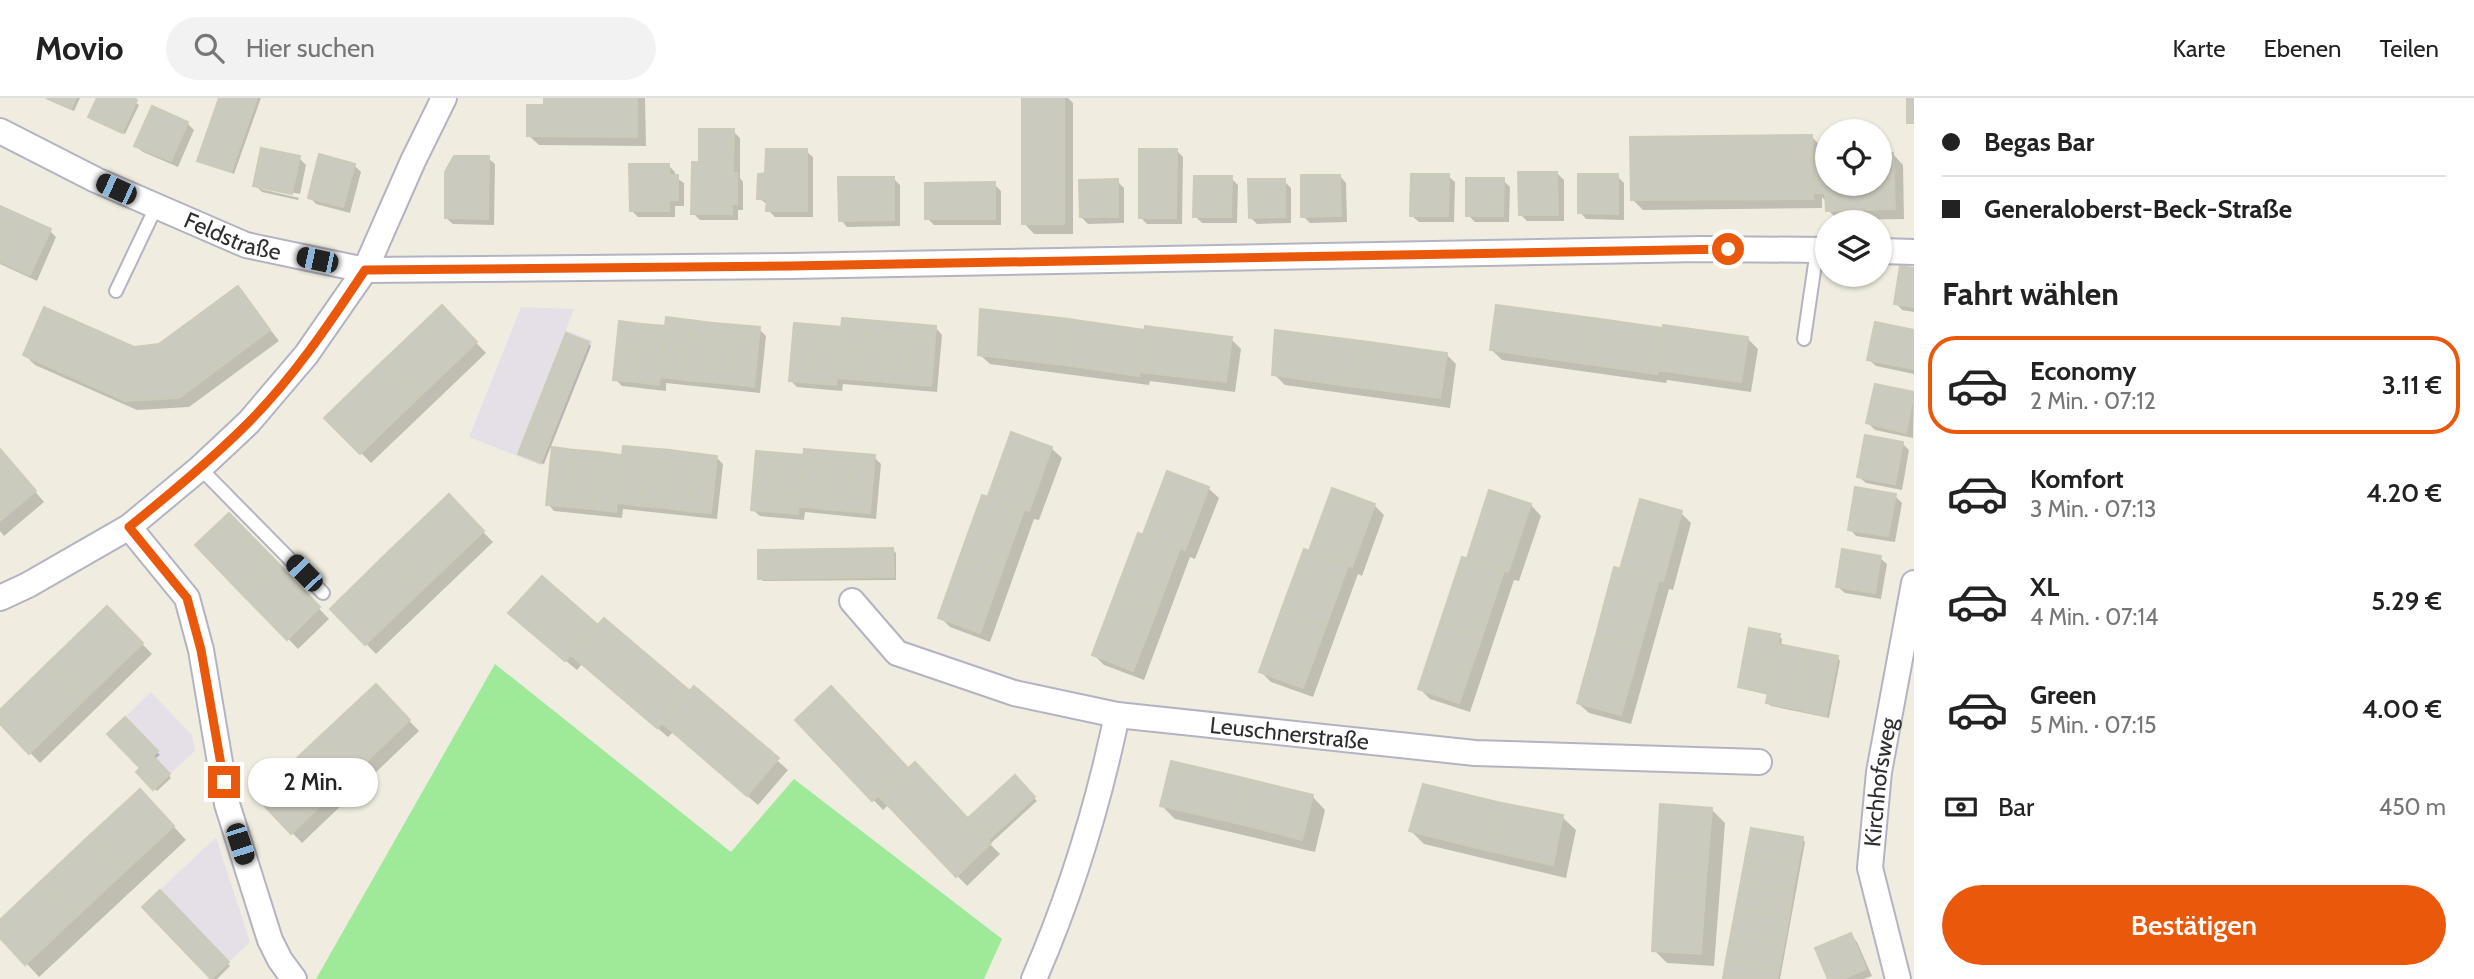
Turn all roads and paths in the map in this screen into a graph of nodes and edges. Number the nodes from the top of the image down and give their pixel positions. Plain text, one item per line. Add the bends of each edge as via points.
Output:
1 (444, 98) edge
2 (0, 131) edge
3 (156, 207) junction
4 (1815, 250) edge
5 (1892, 251) edge
6 (1914, 251) edge
7 (365, 270) junction
8 (1815, 285) edge
9 (116, 290) dead end
10 (1804, 339) dead end
11 (200, 468) junction
12 (129, 527) junction
13 (1914, 583) edge
14 (323, 593) dead end
15 (0, 598) edge
16 (852, 601) dead end
17 (1903, 702) edge
18 (1117, 715) junction
19 (1759, 762) dead end
20 (294, 979) edge
21 (1034, 979) edge
22 (1898, 979) edge

1 - 7 street
2 - 3 street, Feldstraße
3 - 7 street, Feldstraße via 246,245
3 - 9 lane
4 - 7 street, Feldstraße
5 - 6 street
7 - 11 street via 306,355 249,422
8 - 10 lane
11 - 12 street
11 - 14 lane
12 - 15 street
12 - 20 street via 187,598 201,650 227,804 270,940
13 - 17 street, Kirchhofsweg
16 - 18 street, Leuschnerstraße via 897,653 1014,693
17 - 22 street, Kirchhofsweg via 1879,772 1870,868
18 - 19 street, Leuschnerstraße via 1475,753
18 - 21 street via 1076,872

